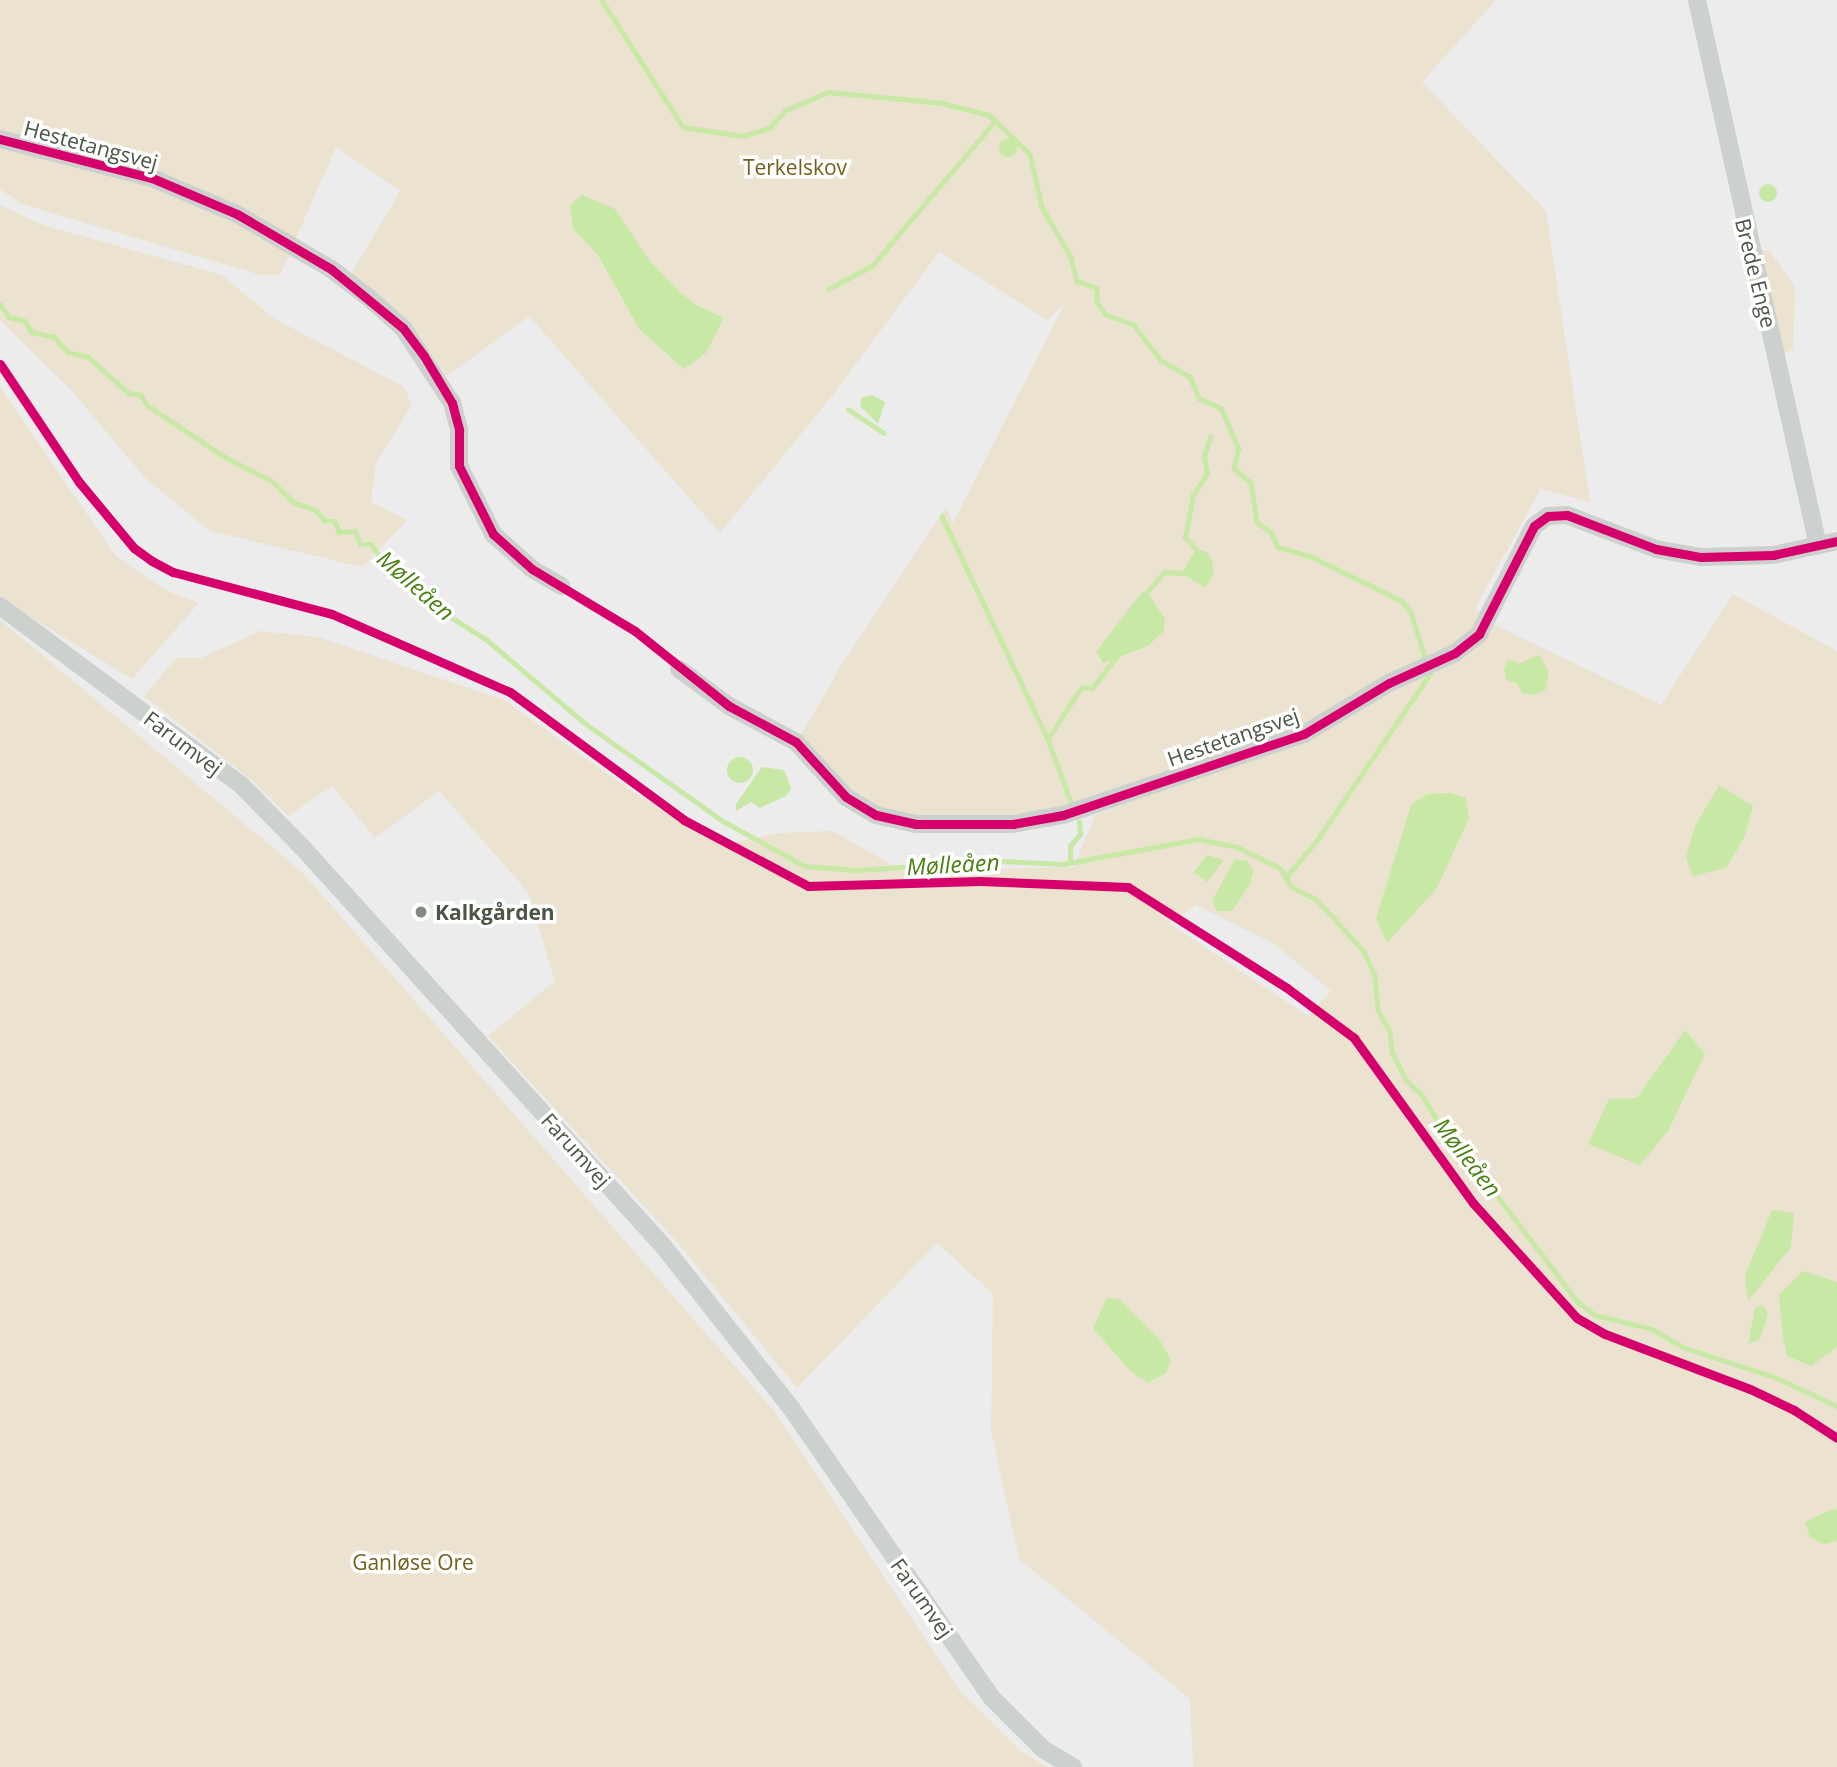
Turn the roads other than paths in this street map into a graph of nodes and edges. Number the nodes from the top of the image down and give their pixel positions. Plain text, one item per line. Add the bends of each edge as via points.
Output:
1 (1697, 0) edge
2 (0, 138) edge
3 (1837, 541) edge
4 (1818, 546) junction
5 (561, 586) dead end
6 (0, 606) edge
7 (679, 669) dead end
8 (1073, 1767) edge

1 - 4 street, Brede Enge
2 - 5 street, Hestetangsvej via 152,177 237,214 331,269 368,297 403,328 452,403 459,430 459,466 493,534 532,569
3 - 4 street, Hestetangsvej
4 - 7 street, Hestetangsvej via 1773,555 1701,558 1656,550 1567,515 1548,516 1534,526 1479,634 1455,653 1389,683 1304,734 1063,815 1013,824 916,824 876,815 846,797 796,742 729,706
6 - 8 street, Farumvej via 242,786 309,855 664,1247 791,1408 992,1698 1043,1749

